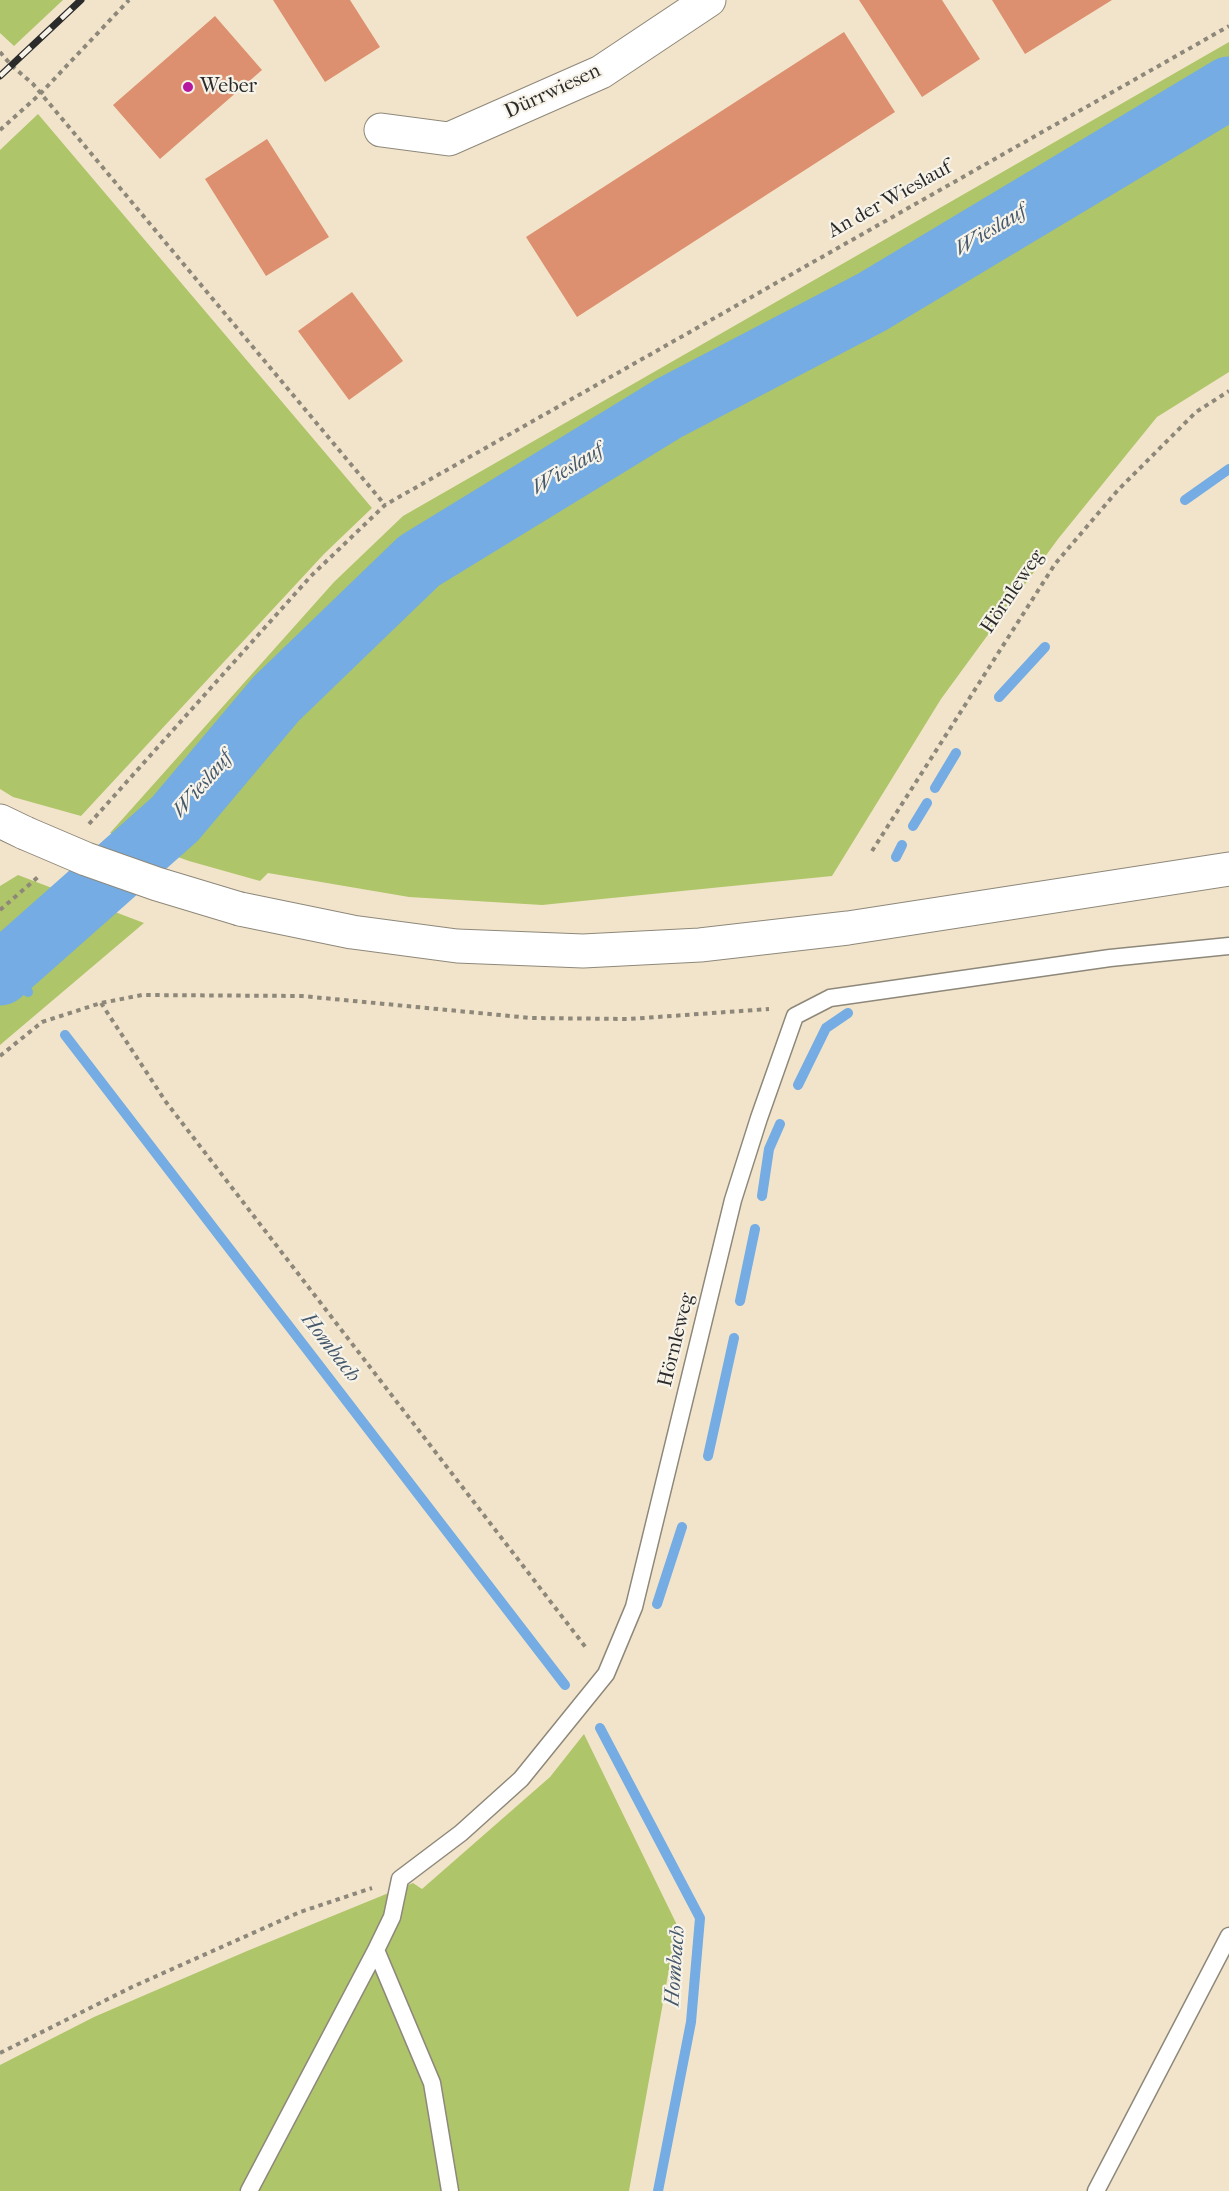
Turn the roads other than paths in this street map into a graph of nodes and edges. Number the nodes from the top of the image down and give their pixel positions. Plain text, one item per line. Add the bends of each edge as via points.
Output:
1 (710, 0) edge
2 (381, 130) dead end
3 (12, 827) edge
4 (1229, 869) edge
5 (1229, 946) edge
6 (1229, 1936) edge
7 (376, 1950) junction
8 (249, 2191) edge
9 (450, 2191) edge
10 (1096, 2191) edge

1 - 2 main road, Dürrwiesen via 601,72 449,139
3 - 4 main road, bridge via 86,859 240,909 352,932 458,946 582,951 700,945 848,928
5 - 7 lane, Hörnleweg via 1110,958 830,998 795,1017 733,1200 634,1607 606,1674 521,1779 461,1833 400,1879 392,1917
6 - 10 lane
7 - 8 lane
7 - 9 lane via 432,2083

